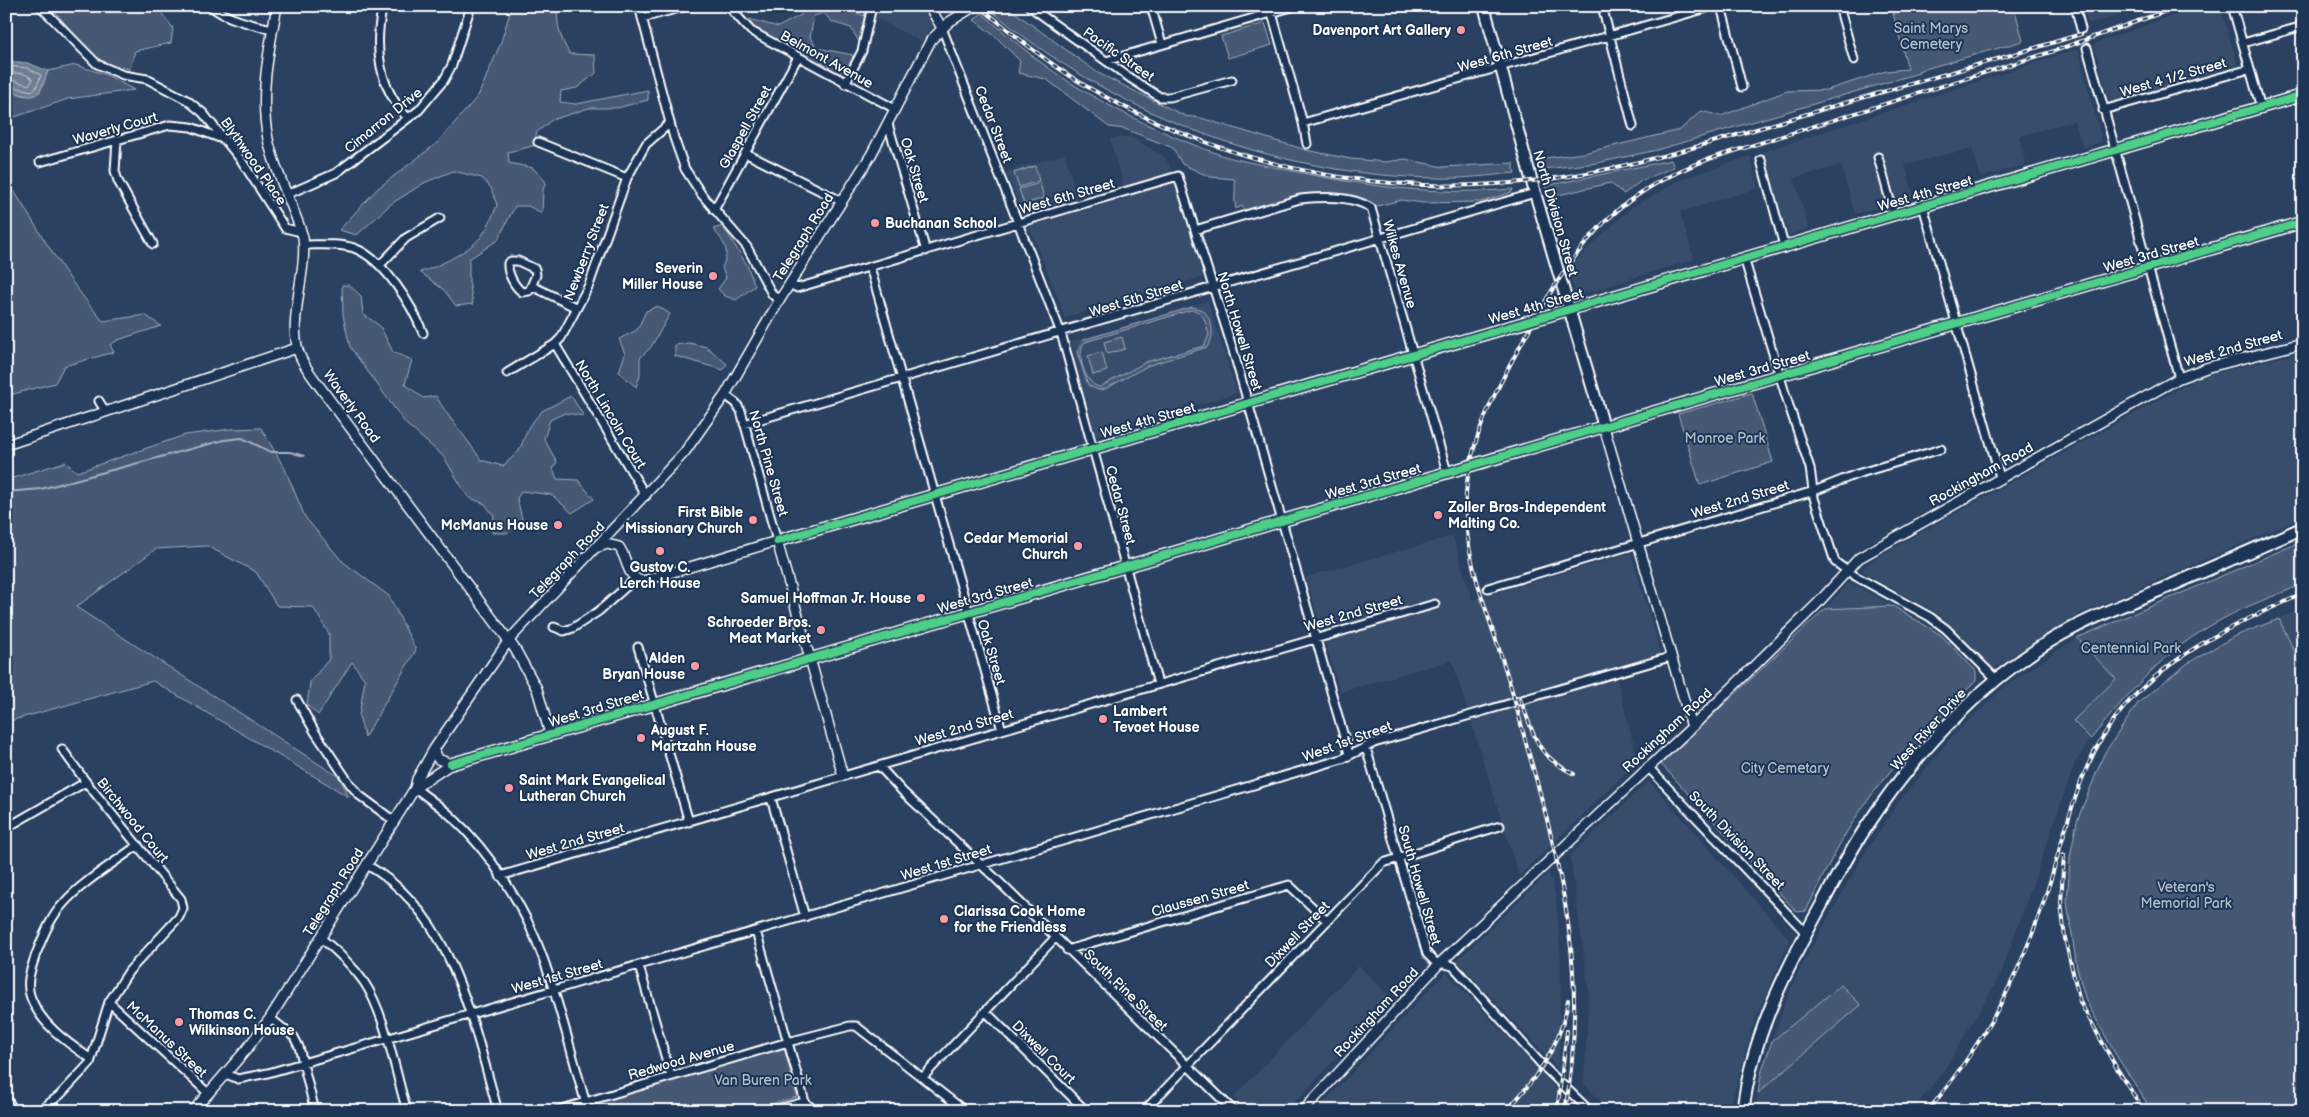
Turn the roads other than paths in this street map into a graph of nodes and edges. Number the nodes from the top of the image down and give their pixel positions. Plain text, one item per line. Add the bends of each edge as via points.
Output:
1 (40, 6) edge
2 (211, 6) edge
3 (277, 6) edge
4 (383, 6) edge
5 (470, 6) edge
6 (639, 6) edge
7 (687, 6) edge
8 (728, 6) edge
9 (872, 6) edge
10 (929, 6) edge
11 (975, 6) edge
12 (1029, 6) edge
13 (1151, 6) edge
14 (1295, 6) edge
15 (1484, 6) edge
16 (1602, 6) edge
17 (1714, 6) edge
18 (1720, 6) edge
19 (1839, 6) edge
20 (2075, 6) edge
21 (2232, 6) edge
22 (1270, 10) edge
23 (642, 18) junction
24 (2303, 26) edge
25 (942, 28) junction
26 (273, 29) junction
27 (2081, 29) tunnel mouth
28 (1610, 36) junction
29 (2243, 43) junction
30 (1162, 44) junction
31 (2087, 48) tunnel mouth
32 (798, 57) junction
33 (1854, 60) dead end
34 (1106, 61) junction
35 (1501, 68) junction
36 (2250, 69) junction
37 (1232, 80) dead end
38 (845, 84) junction
39 (1742, 87) dead end
40 (2303, 96) edge
41 (2261, 108) junction
42 (896, 109) junction
43 (2103, 110) junction
44 (408, 118) junction
45 (670, 123) junction
46 (1303, 123) junction
47 (888, 124) junction
48 (1633, 126) dead end
49 (117, 140) junction
50 (226, 140) junction
51 (538, 142) dead end
52 (1307, 144) dead end
53 (2115, 150) junction
54 (745, 153) junction
55 (1878, 157) dead end
56 (1761, 160) dead end
57 (40, 162) dead end
58 (1178, 176) joint
59 (627, 178) junction
60 (288, 194) junction
61 (1536, 194) junction
62 (841, 202) junction
63 (1923, 206) junction
64 (714, 210) junction
65 (1894, 215) junction
66 (440, 218) dead end
67 (2303, 222) edge
68 (1018, 223) junction
69 (1196, 230) junction
70 (301, 232) junction
71 (1380, 239) junction
72 (153, 244) dead end
73 (304, 245) junction
74 (1784, 246) junction
75 (926, 251) junction
76 (1744, 258) junction
77 (380, 265) junction
78 (870, 266) junction
79 (2148, 268) junction
80 (790, 284) junction
81 (532, 286) junction
82 (1214, 288) junction
83 (779, 301) junction
84 (578, 308) junction
85 (1570, 310) junction
86 (1956, 324) junction
87 (423, 333) dead end
88 (1062, 333) junction
89 (2303, 343) edge
90 (555, 344) junction
91 (297, 348) junction
92 (1412, 356) junction
93 (507, 373) dead end
94 (1780, 376) junction
95 (2179, 378) junction
96 (902, 379) junction
97 (725, 395) junction
98 (99, 401) dead end
99 (1249, 404) junction
100 (105, 411) junction
101 (744, 424) junction
102 (1604, 427) junction
103 (2094, 427) joint
104 (6, 445) edge
105 (1092, 449) junction
106 (1941, 449) dead end
107 (1447, 472) junction
108 (2000, 477) junction
109 (1814, 491) junction
110 (934, 495) junction
111 (646, 496) junction
112 (1283, 520) junction
113 (617, 526) junction
114 (2303, 528) edge
115 (777, 541) junction
116 (1638, 544) junction
117 (619, 547) junction
118 (597, 549) junction
119 (1124, 567) junction
120 (1846, 570) junction
121 (635, 579) junction
122 (1488, 588) dead end
123 (1435, 604) dead end
124 (967, 613) junction
125 (554, 628) dead end
126 (1315, 637) junction
127 (509, 640) junction
128 (638, 647) dead end
129 (1670, 657) junction
130 (810, 658) junction
131 (1997, 680) junction
132 (1158, 684) junction
133 (297, 700) dead end
134 (653, 704) junction
135 (1692, 727) junction
136 (1002, 730) junction
137 (550, 734) junction
138 (1366, 748) junction
139 (62, 749) dead end
140 (434, 749) junction
141 (1349, 754) junction
142 (451, 764) junction
143 (879, 766) junction
144 (1648, 767) junction
145 (843, 776) junction
146 (86, 782) junction
147 (415, 788) junction
148 (771, 798) junction
149 (394, 821) junction
150 (689, 822) junction
151 (1500, 826) dead end
152 (6, 830) edge
153 (138, 845) junction
154 (1398, 856) junction
155 (367, 865) junction
156 (980, 865) junction
157 (500, 876) junction
158 (805, 917) junction
159 (1327, 921) junction
160 (756, 931) junction
161 (1806, 933) junction
162 (321, 938) junction
163 (1055, 938) junction
164 (1067, 950) junction
165 (1439, 964) junction
166 (639, 966) junction
167 (553, 991) junction
168 (109, 1002) junction
169 (985, 1011) junction
170 (470, 1015) junction
171 (270, 1018) junction
172 (386, 1039) junction
173 (788, 1042) junction
174 (91, 1059) junction
175 (302, 1063) junction
176 (1187, 1066) junction
177 (226, 1074) junction
178 (671, 1076) junction
179 (923, 1077) junction
180 (208, 1094) junction
181 (6, 1097) edge
182 (585, 1101) junction
183 (805, 1102) junction
184 (14, 1111) edge
185 (39, 1111) edge
186 (193, 1111) edge
187 (315, 1111) edge
188 (407, 1111) edge
189 (498, 1111) edge
190 (554, 1111) edge
191 (588, 1111) edge
192 (770, 1111) edge
193 (815, 1111) edge
194 (965, 1111) edge
195 (1086, 1111) edge
196 (1144, 1111) edge
197 (1234, 1111) edge
198 (1303, 1111) edge
199 (1590, 1111) edge
200 (1743, 1111) edge

1 - 50 street, Blythwood Place via 97,64 122,75 147,79 187,100 203,112
2 - 26 street via 225,15
3 - 26 street
4 - 44 street via 377,45 380,64 391,96
5 - 44 street, Cimarron Drive via 461,42 444,80
6 - 23 street
7 - 23 street
8 - 32 street, Belmont Avenue via 750,31
9 - 38 street via 862,51
10 - 25 street, Cedar Street
11 - 25 street, Telegraph Road
12 - 34 street, Pacific Street
13 - 30 street
14 - 22 street
15 - 35 main road, North Division Street
16 - 28 street
17 - 28 street, West 6th Street
18 - 39 street
19 - 33 street
20 - 27 street
21 - 29 street
22 - 30 street
22 - 46 street
23 - 45 street
24 - 29 street
25 - 42 street, Telegraph Road via 913,72
25 - 68 street, Cedar Street
26 - 60 street via 264,97 268,139
28 - 35 street, West 6th Street
28 - 48 street
29 - 36 street
30 - 34 street
31 - 43 street
32 - 38 street, Belmont Avenue
32 - 54 street, Glaspell Street
34 - 37 street, Pacific Street via 1160,97
35 - 46 street, West 6th Street
35 - 61 main road, North Division Street
36 - 41 street
36 - 43 street, West 4 1/2 Street
38 - 42 street, Belmont Avenue
40 - 41 main road, West 4th Street
41 - 53 main road, West 4th Street
42 - 47 street, Telegraph Road
43 - 53 street
44 - 60 street, Cimarron Drive via 336,174
45 - 59 street, Newberry Street via 646,144
45 - 64 street via 686,169
46 - 52 street
47 - 62 street, Telegraph Road
47 - 75 street, Oak Street
49 - 50 street, Waverly Court via 170,125 198,129
49 - 57 street, Waverly Court
49 - 72 street via 115,170 118,181
50 - 70 street, Blythwood Place via 286,228
51 - 59 street
53 - 63 main road, West 4th Street
53 - 79 street
54 - 62 street
54 - 64 street, Glaspell Street
55 - 65 street
56 - 74 street
58 - 68 street, West 6th Street
58 - 69 street, North Howell Street
59 - 84 street, Newberry Street
60 - 70 street
61 - 71 street, West 5th Street
61 - 85 main road, North Division Street
62 - 80 street, Telegraph Road
63 - 65 main road, West 4th Street
63 - 86 street
64 - 83 street via 747,247
65 - 74 main road, West 4th Street
66 - 77 street via 406,238
67 - 79 main road, West 3rd Street
68 - 75 street, West 6th Street
68 - 88 street, Cedar Street
69 - 71 street, Wilkes Avenue via 1287,202 1317,197 1352,200 1371,208
69 - 82 street, North Howell Street
70 - 73 street
71 - 82 street, West 5th Street
71 - 92 street, Wilkes Avenue
73 - 77 street via 335,244 354,248
73 - 91 street via 296,317
74 - 76 main road, West 4th Street
75 - 78 street, West 6th Street
76 - 85 main road, West 4th Street
76 - 94 street
77 - 87 street via 418,320
78 - 80 street, West 6th Street via 797,288
78 - 96 street, Oak Street
79 - 86 main road, West 3rd Street
79 - 95 street
80 - 83 street, Telegraph Road
81 - 81 street via 536,272 532,266 514,261 508,263 508,272 518,289 525,292
81 - 84 street
82 - 88 street, West 5th Street
82 - 99 street, North Howell Street
83 - 97 street, Telegraph Road
84 - 90 street, Newberry Street
85 - 92 main road, West 4th Street
85 - 102 main road, North Division Street
86 - 94 main road, West 3rd Street
86 - 108 street
88 - 96 street, West 5th Street
88 - 105 street, Cedar Street
89 - 95 street, West 2nd Street via 2209,366
90 - 93 street, Newberry Street
90 - 111 street, North Lincoln Court
91 - 100 street
91 - 127 street, Waverly Road via 323,391
92 - 99 main road, West 4th Street
92 - 107 street, Wilkes Avenue
94 - 102 main road, West 3rd Street
94 - 109 street via 1810,468
95 - 103 street, West 2nd Street
96 - 101 street, West 5th Street
96 - 110 street, Oak Street
97 - 101 street, North Pine Street via 736,403
97 - 111 street, Telegraph Road via 684,453
98 - 100 street
99 - 105 main road, West 4th Street
99 - 112 street, North Howell Street
100 - 104 street
101 - 115 street, North Pine Street
102 - 107 main road, West 3rd Street
102 - 116 street, North Division Street
103 - 108 street, Rockingham Road
105 - 110 main road, West 4th Street
105 - 119 street, Cedar Street
106 - 109 street, West 2nd Street via 1857,474
107 - 112 main road, West 3rd Street
108 - 120 street, Rockingham Road via 1859,558
109 - 116 street, West 2nd Street
109 - 120 street via 1835,562
110 - 115 main road, West 4th Street
110 - 124 street, Oak Street
111 - 113 street, Telegraph Road
112 - 119 main road, West 3rd Street
112 - 126 street, North Howell Street
113 - 117 street
113 - 118 street, Telegraph Road
114 - 131 main road, West River Drive via 2074,627
115 - 121 street, West 4th Street via 643,581
115 - 130 street, North Pine Street
116 - 122 street, West 2nd Street
116 - 129 street, North Division Street
117 - 118 street via 607,544
117 - 121 street
118 - 127 street, Telegraph Road
119 - 124 main road, West 3rd Street
119 - 132 street, Cedar Street
120 - 131 street via 1930,617
120 - 135 street, Rockingham Road via 1817,604
121 - 125 street via 584,621 564,630
123 - 126 street, West 2nd Street
124 - 130 main road, West 3rd Street
124 - 136 street, Oak Street
126 - 132 street, West 2nd Street
126 - 141 street, North Howell Street
127 - 137 street, Waverly Road via 532,678
127 - 140 street, Telegraph Road
128 - 134 street
129 - 135 street
129 - 138 street, West 1st Street
130 - 134 main road, West 3rd Street
130 - 145 street, North Pine Street
131 - 161 main road, West River Drive via 1954,718 1912,765 1866,827
132 - 136 street, West 2nd Street
133 - 149 street via 350,784 359,795
134 - 137 main road, West 3rd Street
134 - 150 street
135 - 144 street, Rockingham Road
136 - 143 street, West 2nd Street
137 - 142 main road, West 3rd Street
138 - 141 street, West 1st Street
138 - 154 street, South Howell Street
139 - 146 street, Birchwood Court
140 - 142 street via 438,759
140 - 147 street, Telegraph Road
141 - 156 street, West 1st Street via 1342,759
142 - 147 street, West 3rd Street
143 - 145 street, West 2nd Street
143 - 156 street
144 - 161 street, South Division Street
144 - 165 street, Rockingham Road
145 - 148 street, West 2nd Street
146 - 152 street
146 - 153 street, Birchwood Court
147 - 149 street, Telegraph Road
147 - 157 street via 461,826
148 - 150 street, West 2nd Street
148 - 158 street
149 - 155 street, Telegraph Road
150 - 157 street, West 2nd Street
151 - 154 street, Dixwell Street
153 - 168 street, Birchwood Court via 180,899 183,908 179,917 129,971
153 - 174 street via 62,904 46,930 30,970 30,997 40,1015 52,1030
154 - 159 street, Dixwell Street via 1383,863
154 - 165 street, South Howell Street via 1427,954 1430,960
155 - 162 street, Telegraph Road
155 - 170 street via 386,876 424,916 456,972
156 - 158 street, West 1st Street
156 - 163 street, South Pine Street
157 - 167 street via 543,957
158 - 160 street, West 1st Street
159 - 164 street, Claussen Street via 1289,885
159 - 176 street, Dixwell Street
160 - 166 street, West 1st Street
160 - 173 street
161 - 200 main road, West River Drive via 1764,1023 1746,1087
162 - 171 street, Telegraph Road
162 - 172 street via 341,954 365,984
163 - 164 street, South Pine Street
163 - 169 street
164 - 176 street, South Pine Street
165 - 198 street, Rockingham Road
165 - 199 street, South Howell Street via 1453,966 1543,1066
166 - 167 street, West 1st Street
166 - 178 street
167 - 170 street, West 1st Street
167 - 182 street
168 - 174 street
168 - 180 street, McManus Street
169 - 179 street
169 - 195 street, Dixwell Court
170 - 172 street, West 1st Street
170 - 189 street
171 - 175 street via 294,1038
171 - 177 street, Telegraph Road
172 - 175 street, West 1st Street
172 - 188 street
173 - 178 street, Redwood Avenue
173 - 179 street, Redwood Avenue via 856,1026
173 - 183 street
174 - 185 street via 60,1095
175 - 177 street, West 1st Street via 238,1079
175 - 187 street
176 - 196 street, Dixwell Street
176 - 197 street, South Pine Street
177 - 180 street, Telegraph Road
178 - 182 street, Redwood Avenue
179 - 194 street, Redwood Avenue
180 - 186 street, Telegraph Road
181 - 184 street
182 - 190 street, Redwood Avenue
182 - 191 street
183 - 192 street
183 - 193 street

